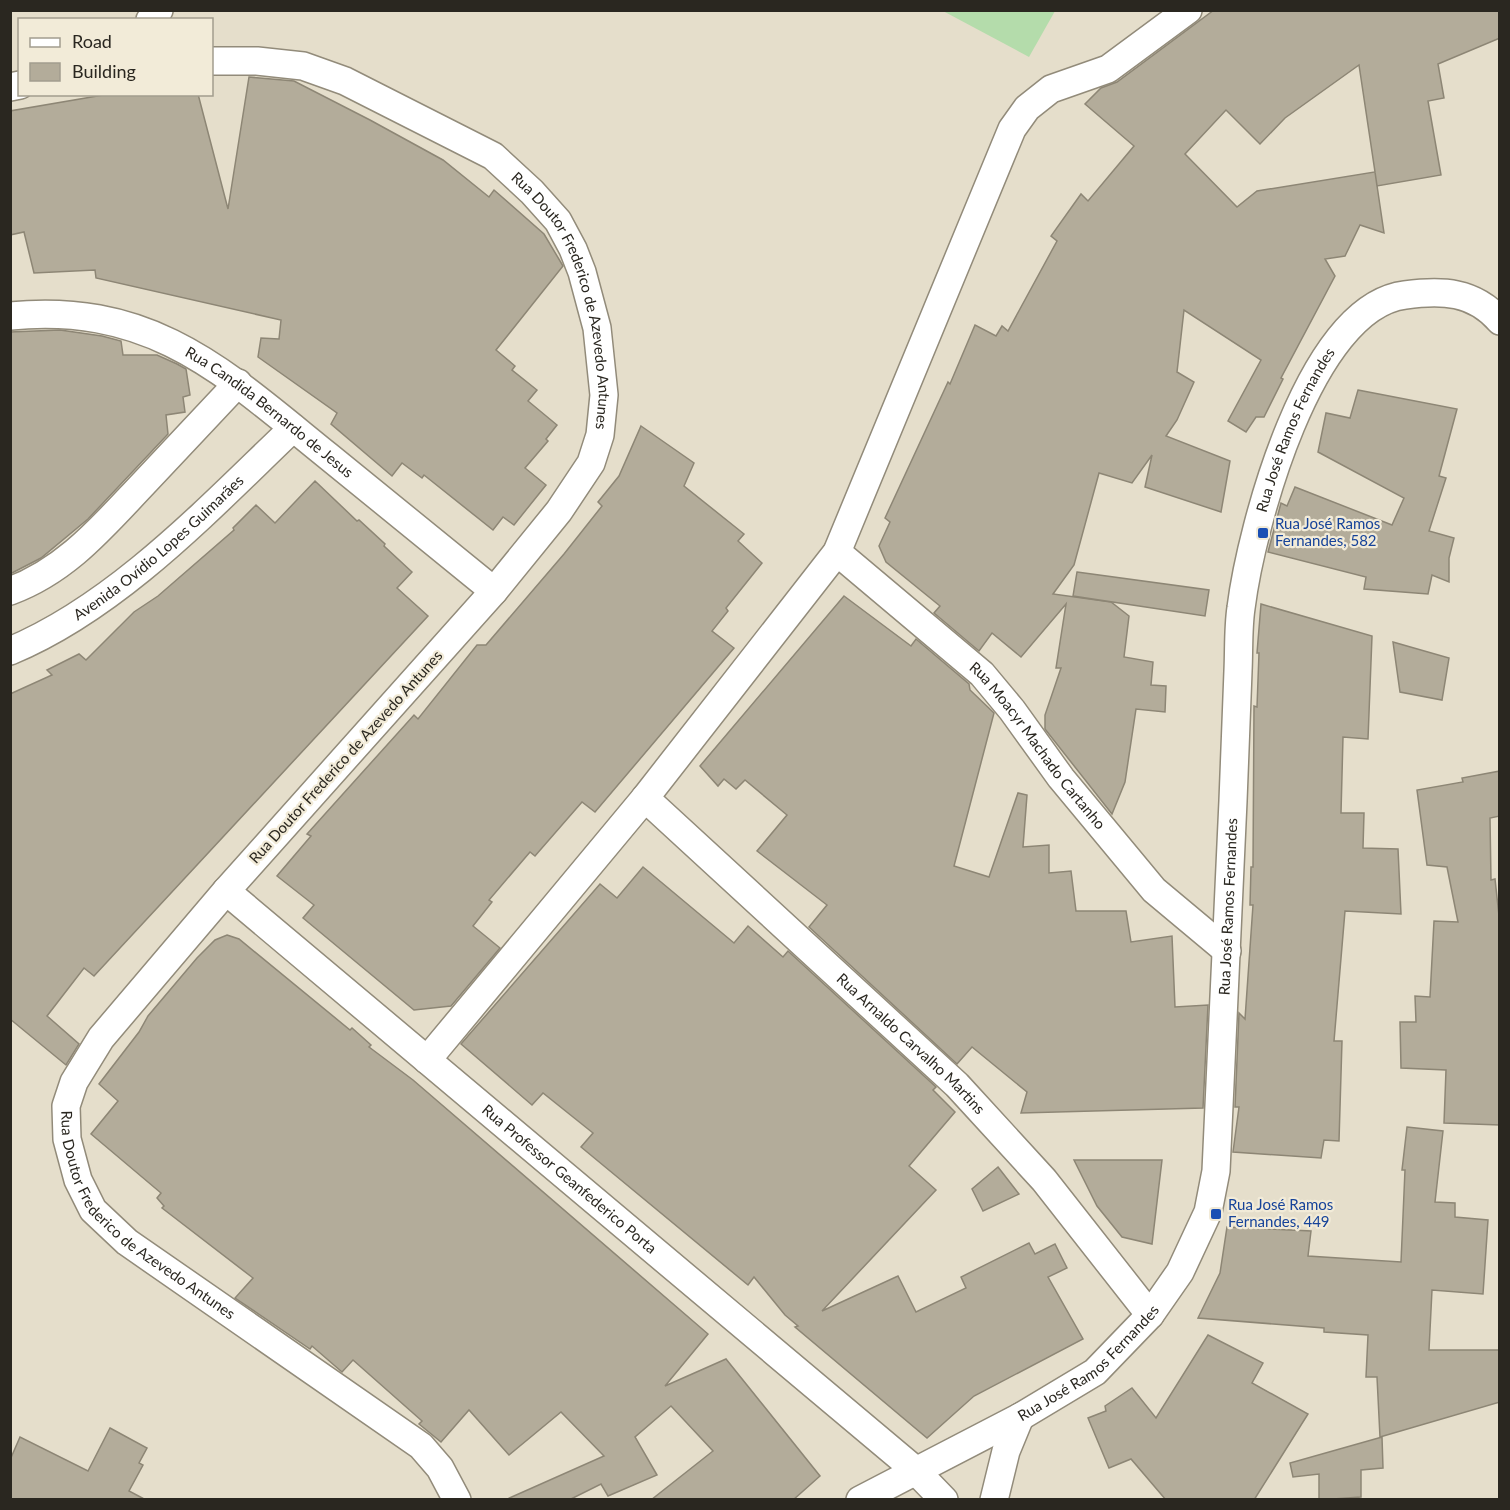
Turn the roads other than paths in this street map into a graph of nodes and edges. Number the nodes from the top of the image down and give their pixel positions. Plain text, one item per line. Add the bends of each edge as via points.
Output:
1 (1188, 10) edge
2 (213, 61) edge
3 (10, 316) edge
4 (1500, 321) edge
5 (238, 383) junction
6 (293, 428) junction
7 (837, 552) junction
8 (10, 591) edge
9 (494, 591) junction
10 (10, 651) edge
11 (645, 798) junction
12 (226, 891) junction
13 (1227, 951) junction
14 (427, 1060) junction
15 (1150, 1315) junction
16 (1020, 1417) junction
17 (914, 1469) junction
18 (457, 1500) edge
19 (860, 1500) edge
20 (944, 1500) edge
21 (994, 1500) edge

1 - 7 street via 1108,69 1051,89 1027,108 1012,129
2 - 9 street, Rua Doutor Frederico de Azevedo Antunes via 303,66 345,81 493,156 558,221 582,272 597,328 604,395 600,435 591,463 559,511
3 - 5 street, Rua Candida Bernardo de Jesus via 46,312 116,321 187,349
4 - 13 street, Rua José Ramos Fernandes via 1488,307 1458,293 1434,291 1394,296 1360,315 1327,356 1290,424 1261,505 1240,609
5 - 6 street, Rua Candida Bernardo de Jesus
5 - 8 street via 92,538 62,565 35,582
6 - 9 street, Rua Candida Bernardo de Jesus
6 - 10 street, Avenida Ovídio Lopes Guimarães via 149,561 96,602 35,641
7 - 11 street
7 - 13 street, Rua Moacyr Machado Cartanho via 982,674 1154,890
9 - 12 street, Rua Doutor Frederico de Azevedo Antunes
11 - 14 street
11 - 15 street, Rua Arnaldo Carvalho Martins via 957,1084 1044,1180
12 - 14 street, Rua Professor Geanfederico Porta
12 - 18 street, Rua Doutor Frederico de Azevedo Antunes via 101,1038 74,1082 66,1106 67,1139 78,1180 93,1210 127,1242 421,1446 440,1468
13 - 15 street, Rua José Ramos Fernandes via 1216,1171 1208,1212 1180,1272
14 - 17 street, Rua Professor Geanfederico Porta
15 - 16 street, Rua José Ramos Fernandes via 1095,1372
16 - 17 street, Rua José Ramos Fernandes
16 - 21 street via 1006,1451
17 - 19 street, Rua José Ramos Fernandes
17 - 20 street, Rua Professor Geanfederico Porta

